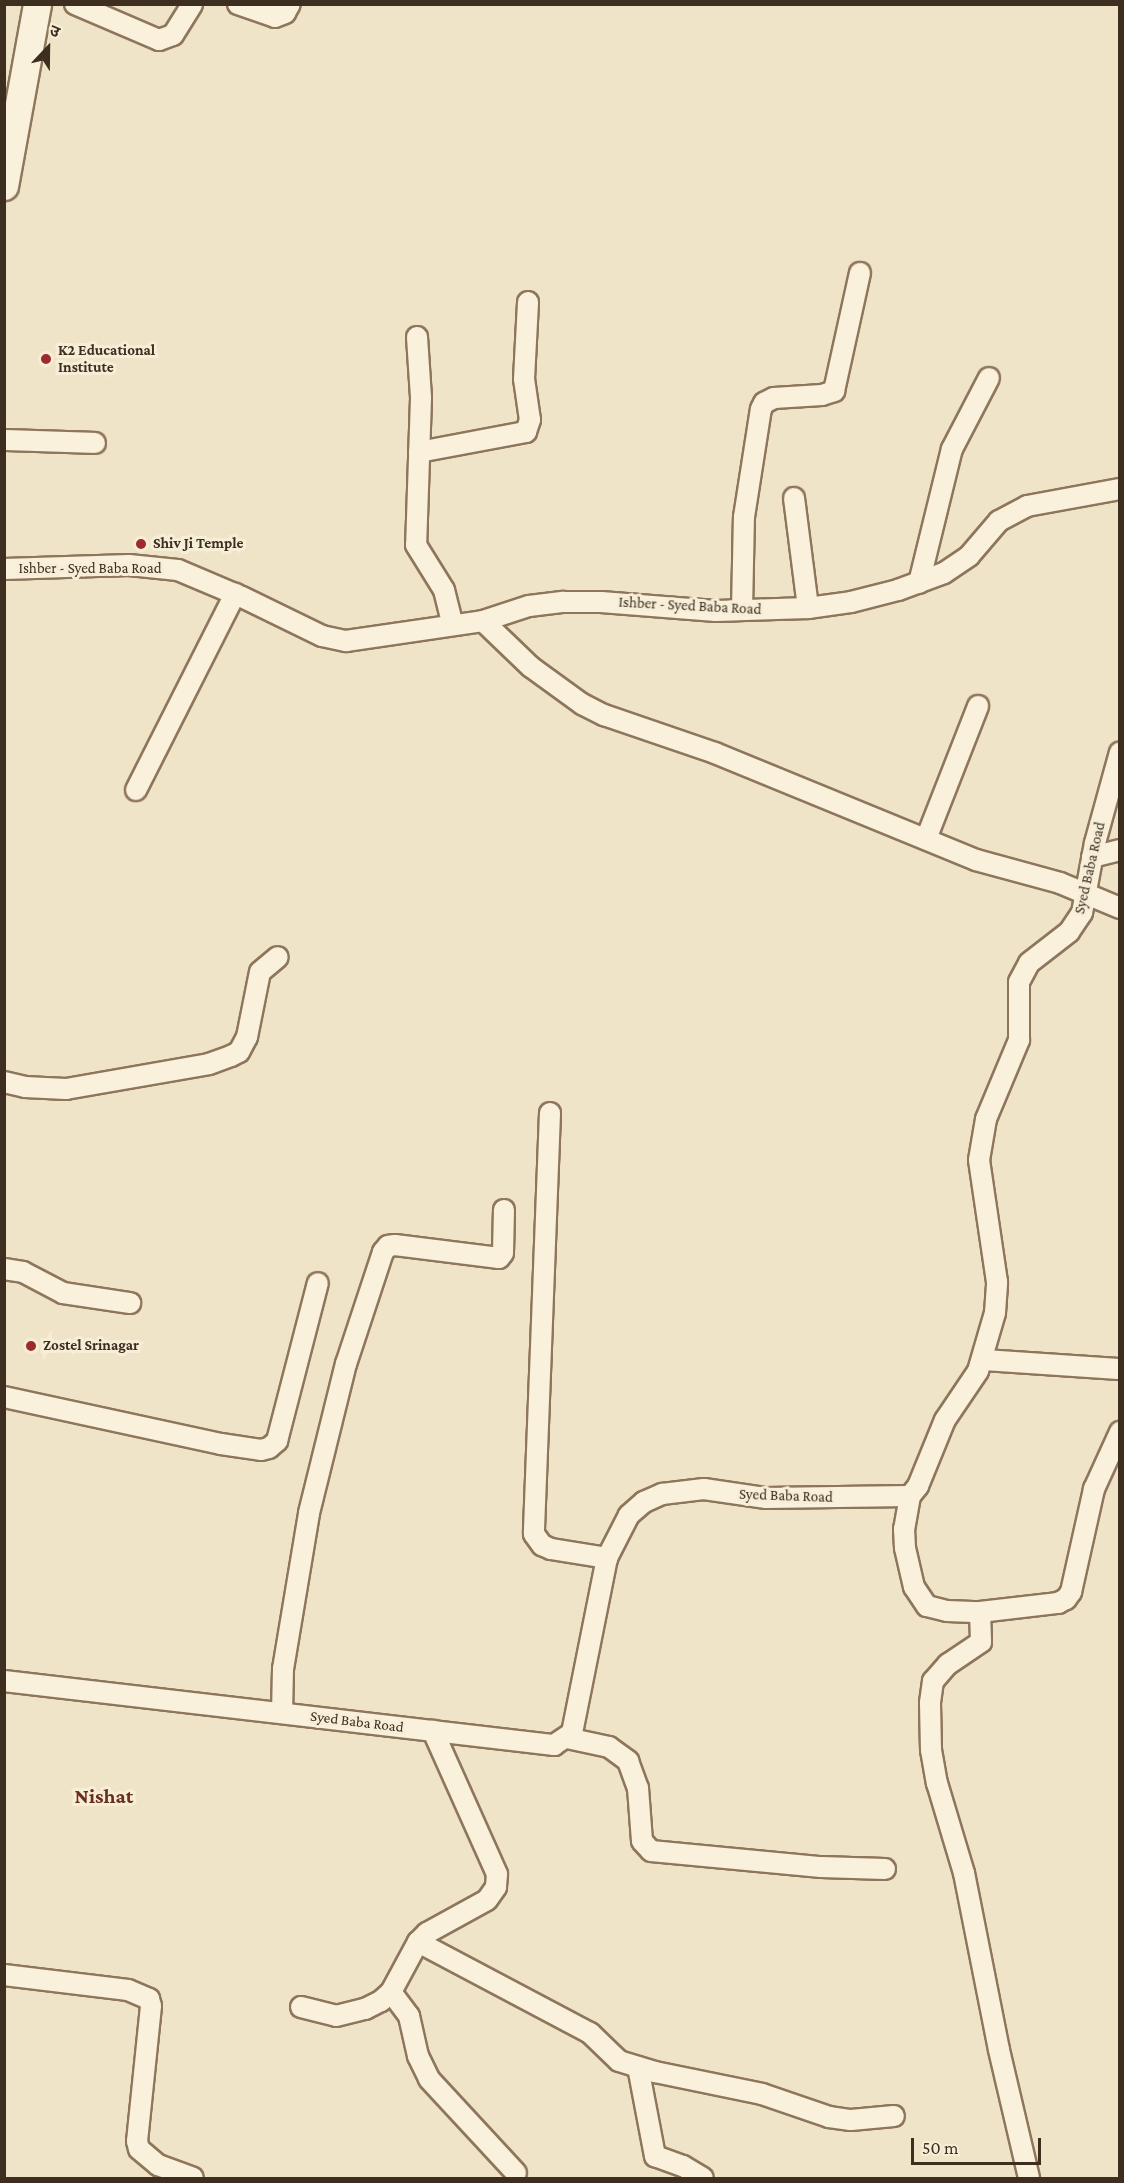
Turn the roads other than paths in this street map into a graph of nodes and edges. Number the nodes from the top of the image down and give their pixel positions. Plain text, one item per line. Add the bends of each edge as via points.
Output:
1 (37, 4) edge
2 (75, 4) edge
3 (192, 4) edge
4 (238, 4) edge
5 (290, 4) edge
6 (4, 186) edge
7 (860, 273) dead end
8 (528, 302) dead end
9 (417, 337) dead end
10 (989, 378) dead end
11 (4, 440) edge
12 (95, 443) dead end
13 (419, 452) junction
14 (1119, 489) edge
15 (794, 498) dead end
16 (4, 569) edge
17 (919, 582) junction
18 (235, 594) junction
19 (808, 608) junction
20 (742, 610) junction
21 (483, 621) junction
22 (452, 623) junction
23 (978, 706) dead end
24 (1119, 752) edge
25 (136, 790) dead end
26 (926, 839) junction
27 (1119, 850) edge
28 (1092, 857) junction
29 (1087, 895) junction
30 (1119, 908) edge
31 (278, 957) dead end
32 (4, 1082) edge
33 (550, 1113) dead end
34 (504, 1210) dead end
35 (4, 1269) edge
36 (318, 1283) dead end
37 (130, 1303) dead end
38 (983, 1360) junction
39 (1119, 1369) edge
40 (4, 1397) edge
41 (1119, 1432) edge
42 (910, 1496) junction
43 (608, 1558) junction
44 (980, 1612) junction
45 (4, 1681) edge
46 (282, 1713) junction
47 (433, 1731) junction
48 (567, 1738) junction
49 (885, 1869) dead end
50 (418, 1942) junction
51 (4, 1975) edge
52 (391, 1992) junction
53 (301, 2007) dead end
54 (638, 2067) junction
55 (894, 2116) dead end
56 (516, 2173) dead end
57 (193, 2178) edge
58 (703, 2178) edge
59 (1029, 2178) edge

1 - 6 main road
2 - 3 street via 159,40 173,36
4 - 5 street via 276,16 285,13
7 - 20 street via 834,392 774,398 761,409 744,517
8 - 13 street via 524,380 530,420 526,432
9 - 13 street
10 - 17 street via 952,449
11 - 12 street
13 - 22 street via 416,545 444,590
14 - 17 street, Ishber - Syed Baba Road via 1017,510 999,521 957,566
15 - 19 street
16 - 18 street, Ishber - Syed Baba Road via 160,567
17 - 19 street, Ishber - Syed Baba Road via 850,602
18 - 22 street, Ishber - Syed Baba Road via 334,639 361,639
18 - 25 street
19 - 20 street, Ishber - Syed Baba Road
20 - 21 street, Ishber - Syed Baba Road via 564,602 529,606
21 - 22 street, Ishber - Syed Baba Road
21 - 26 street via 531,668 604,715 715,753
23 - 26 street
24 - 28 street, Syed Baba Road
26 - 29 street via 976,860 1060,883
27 - 28 street
28 - 29 street, Syed Baba Road
29 - 30 street
29 - 38 street, Syed Baba Road via 1076,924 1022,972 1019,1040 981,1134 982,1183 997,1297
31 - 32 street via 260,972 248,1037 231,1056 209,1064 66,1089
33 - 43 street via 534,1533 542,1545 551,1549
34 - 46 street via 499,1258 395,1245 383,1252 346,1364 309,1513 282,1669
35 - 37 street via 23,1272 63,1293
36 - 40 street via 277,1441 269,1448 212,1443
38 - 39 street
38 - 42 street, Syed Baba Road via 945,1420 918,1486
41 - 44 street via 1094,1489 1070,1596 1058,1603
42 - 43 street, Syed Baba Road via 766,1498 704,1490 662,1494 629,1515
42 - 44 street via 905,1548 919,1598 934,1609
43 - 48 street, Syed Baba Road via 575,1722
44 - 59 street via 981,1641 948,1664 933,1681 931,1750 964,1873
45 - 46 street, Syed Baba Road
46 - 47 street, Syed Baba Road
47 - 48 street, Syed Baba Road via 545,1746
47 - 50 street via 498,1883 487,1900 427,1933
48 - 49 street via 609,1748 628,1761 638,1788 642,1841 651,1851
50 - 52 street
50 - 54 street via 590,2033 615,2059
51 - 57 street via 128,1990 148,1999 139,2149 158,2165
52 - 53 street via 381,2001 345,2015 325,2015
52 - 56 street via 409,2016 418,2056 429,2079
54 - 55 street via 753,2092 839,2119
54 - 58 street via 655,2156

